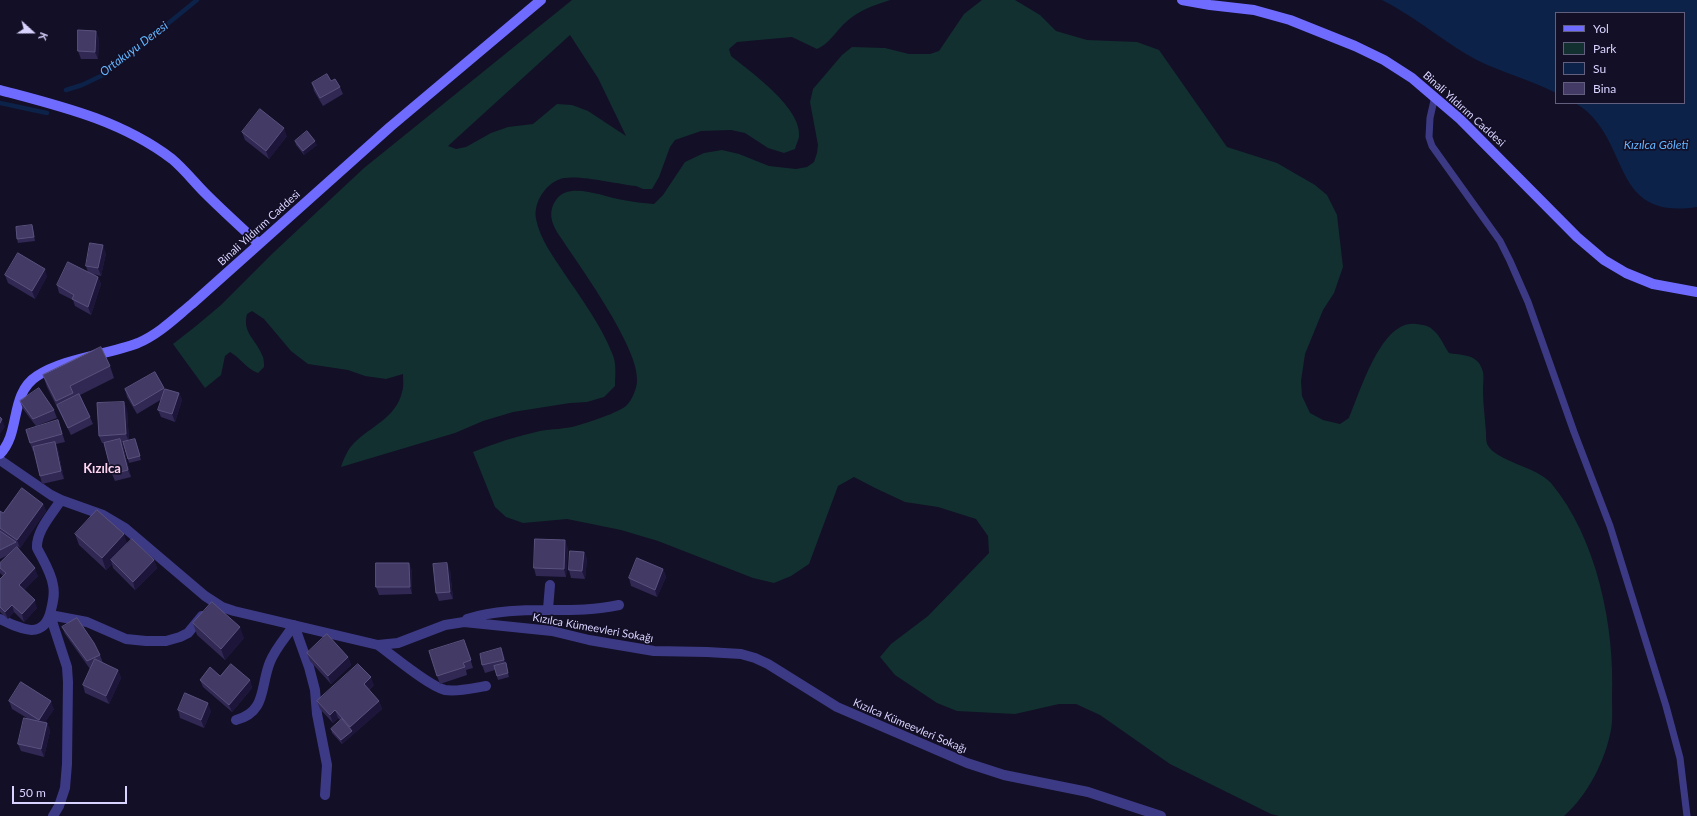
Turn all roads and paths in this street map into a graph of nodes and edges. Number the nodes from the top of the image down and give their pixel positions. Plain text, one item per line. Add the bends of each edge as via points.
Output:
1 (541, 0) edge
2 (1182, 0) edge
3 (0, 90) edge
4 (1435, 96) junction
5 (259, 244) junction
6 (1697, 292) edge
7 (0, 454) edge
8 (0, 460) edge
9 (61, 500) junction
10 (550, 585) dead end
11 (213, 602) junction
12 (619, 606) dead end
13 (548, 609) junction
14 (50, 615) junction
15 (0, 620) edge
16 (457, 622) junction
17 (294, 625) junction
18 (378, 645) junction
19 (486, 686) dead end
20 (236, 720) dead end
21 (325, 795) dead end
22 (53, 816) edge
23 (1161, 816) edge
24 (1688, 816) edge

1 - 5 street, Binali Yıldırım Caddesi via 390,127
2 - 4 street, Binali Yıldırım Caddesi via 1254,10 1290,20 1384,60
3 - 5 street via 87,114 147,143 184,170
4 - 6 street, Binali Yıldırım Caddesi via 1577,237 1604,260 1653,284
4 - 24 lane via 1428,129 1430,141 1492,228 1510,261 1528,302 1610,526 1680,758
5 - 7 street, Binali Yıldırım Caddesi via 160,331 138,343 80,359 36,376 26,387 16,407 6,448
8 - 9 street, Kızılca Kümeevleri Sokağı
9 - 11 street, Kızılca Kümeevleri Sokağı via 116,522
9 - 14 street via 37,542 37,548 53,585
10 - 13 street
11 - 14 street via 188,633 173,640 162,641 126,639 87,622
11 - 17 street, Kızılca Kümeevleri Sokağı via 234,611
12 - 13 street via 590,610
13 - 16 street via 486,614
14 - 15 street via 48,622 42,627 28,631
14 - 22 street via 67,667 68,682 65,788
16 - 18 street, Kızılca Kümeevleri Sokağı via 398,643
16 - 23 street, Kızılca Kümeevleri Sokağı via 552,631 654,651 726,653 755,658 837,707 966,763 1088,792
17 - 18 street, Kızılca Kümeevleri Sokağı
17 - 20 street via 270,661 258,704 246,718
17 - 21 street via 313,678 326,765
18 - 19 street via 442,689

